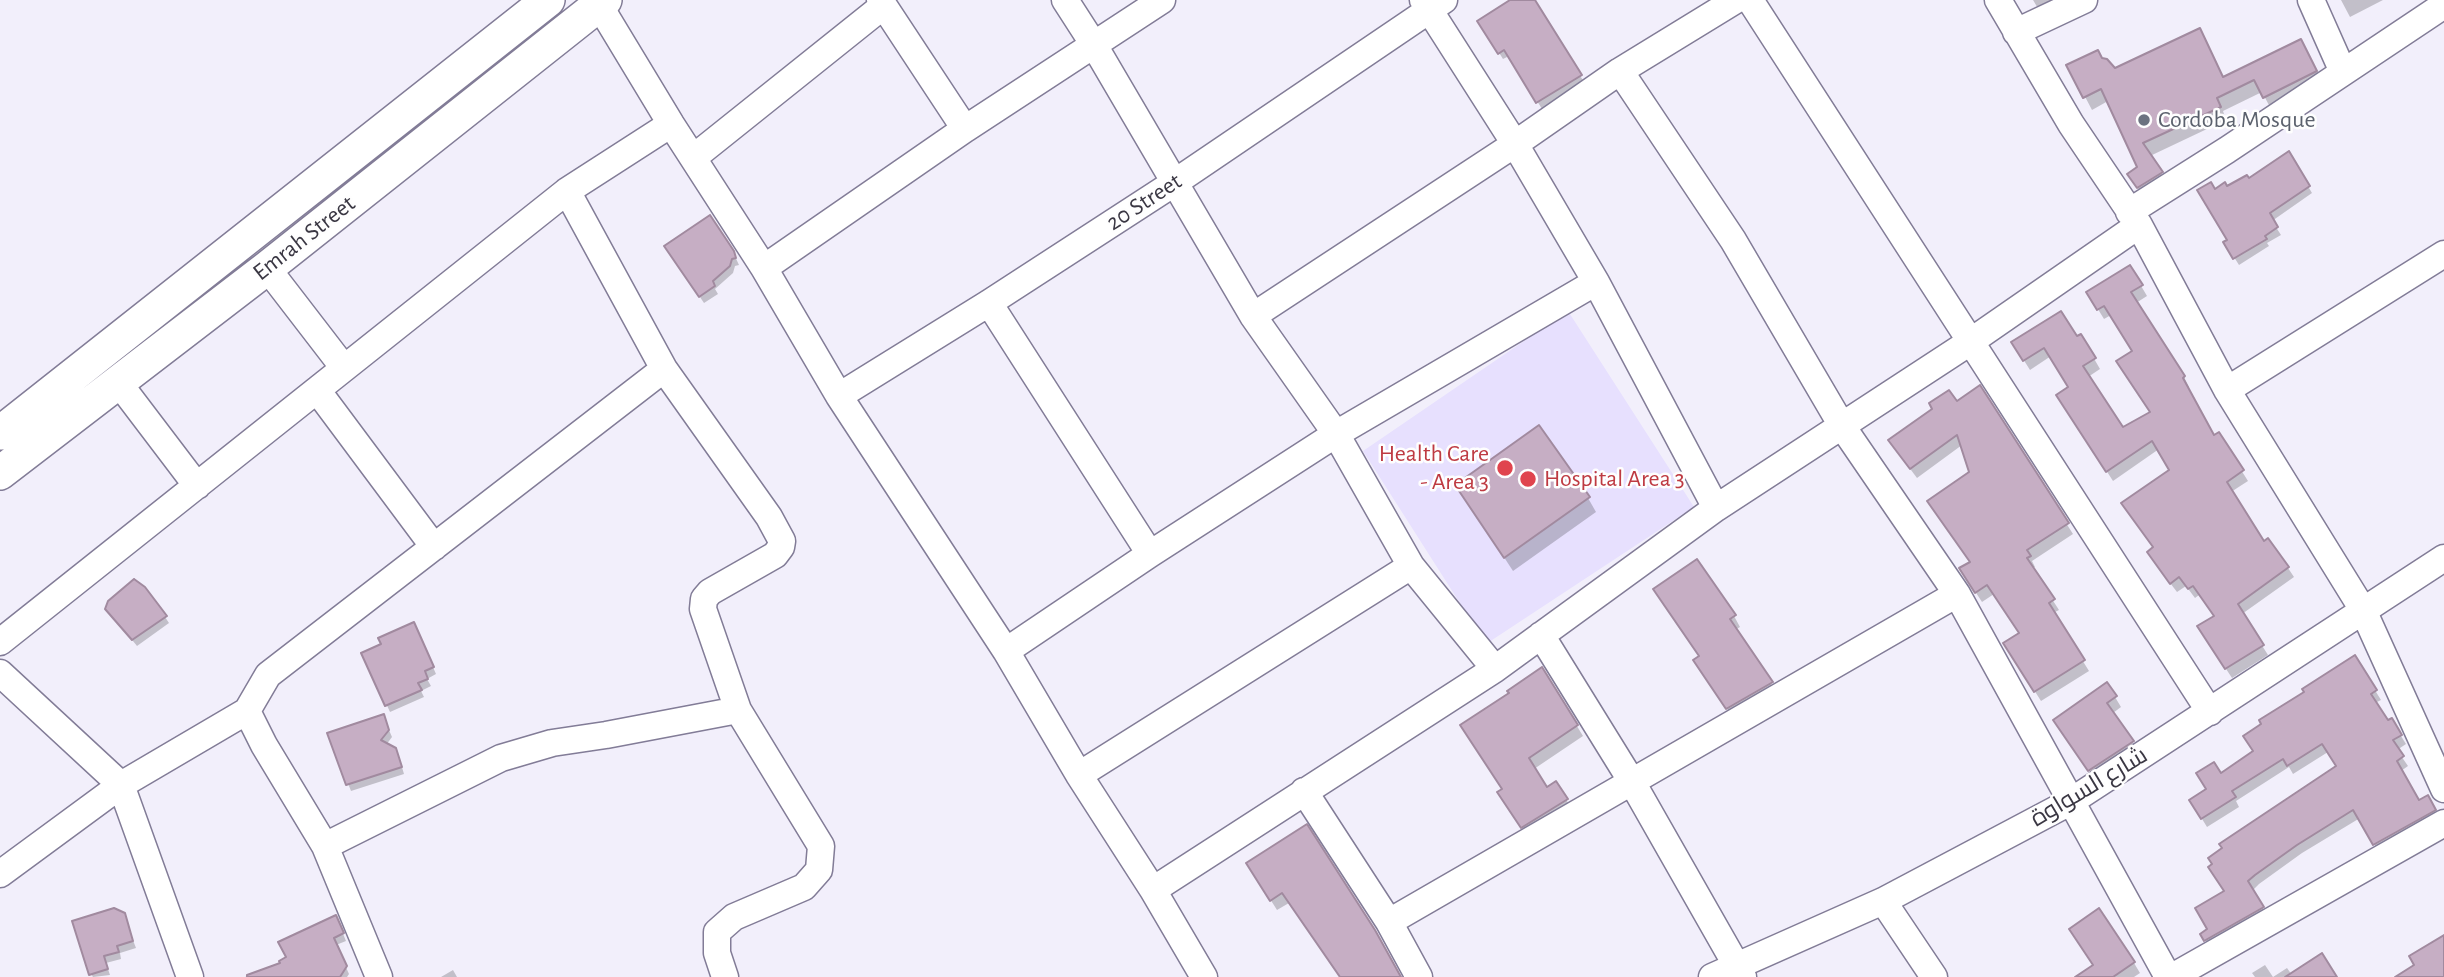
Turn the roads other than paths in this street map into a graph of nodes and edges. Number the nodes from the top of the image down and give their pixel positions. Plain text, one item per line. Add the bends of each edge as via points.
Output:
1 (548, 0) edge
2 (1065, 0) edge
3 (1162, 0) edge
4 (1736, 0) edge
5 (1750, 0) edge
6 (1998, 0) edge
7 (2084, 0) edge
8 (2311, 0) edge
9 (599, 2) edge
10 (882, 3) edge
11 (1432, 3) edge
12 (2444, 5) edge
13 (2016, 32) junction
14 (1094, 45) junction
15 (1620, 71) junction
16 (2343, 72) junction
17 (671, 124) junction
18 (965, 129) junction
19 (1515, 144) junction
20 (693, 158) junction
21 (1174, 183) junction
22 (567, 191) junction
23 (2134, 218) junction
24 (2443, 256) edge
25 (267, 268) junction
26 (764, 268) junction
27 (1596, 282) junction
28 (989, 303) junction
29 (1253, 316) junction
30 (1970, 342) junction
31 (344, 369) junction
32 (664, 369) junction
33 (118, 382) junction
34 (317, 390) junction
35 (2227, 390) junction
36 (839, 396) junction
37 (1842, 426) junction
38 (0, 433) edge
39 (1336, 434) junction
40 (0, 473) edge
41 (197, 486) junction
42 (1716, 508) junction
43 (434, 547) junction
44 (1150, 554) junction
45 (2444, 558) edge
46 (1411, 566) junction
47 (1956, 594) junction
48 (2363, 610) junction
49 (1541, 635) junction
50 (0, 642) edge
51 (1006, 651) junction
52 (1495, 669) junction
53 (0, 673) edge
54 (738, 710) junction
55 (247, 711) junction
56 (2210, 712) junction
57 (1079, 775) junction
58 (1633, 782) junction
59 (121, 785) junction
60 (2444, 789) edge
61 (1304, 792) junction
62 (2070, 802) junction
63 (2444, 824) edge
64 (325, 846) junction
65 (0, 874) edge
66 (1153, 890) junction
67 (1883, 901) junction
68 (1390, 922) junction
69 (1740, 972) edge
70 (190, 977) edge
71 (379, 977) edge
72 (725, 977) edge
73 (1204, 977) edge
74 (1419, 977) edge
75 (1712, 977) edge
76 (1934, 977) edge
77 (2170, 977) edge

1 - 38 main road, Emrah Street
2 - 14 street
3 - 14 street
4 - 15 street
5 - 30 street
6 - 13 street
7 - 13 street
8 - 16 street
9 - 17 street
9 - 25 main road, Emrah Street
10 - 18 street
10 - 20 street
11 - 19 street
11 - 21 street, 20 Street
12 - 16 street
13 - 23 street
14 - 18 street
14 - 21 street
15 - 19 street
15 - 37 street via 1733,240
16 - 23 street
17 - 20 street
17 - 22 street
18 - 26 street
19 - 27 street
19 - 29 street
20 - 26 street
21 - 28 street, 20 Street
21 - 29 street
22 - 31 street
22 - 32 street
23 - 30 street
23 - 35 street
24 - 35 street
25 - 31 street
25 - 33 main road, Emrah Street
26 - 36 street
27 - 39 street
27 - 42 street
28 - 36 street, 20 Street
28 - 44 street
29 - 39 street
30 - 37 street
30 - 56 street
31 - 34 street
32 - 43 street
32 - 54 street via 782,541 775,555 704,599 703,609
33 - 40 main road, Emrah Street
33 - 41 street
34 - 41 street
34 - 43 street
35 - 48 street
36 - 51 street
37 - 42 street
37 - 47 street
39 - 44 street
39 - 46 street
41 - 50 street
42 - 49 street
43 - 55 street via 268,675
44 - 51 street
45 - 48 street, شارع السواوة
46 - 52 street
46 - 57 street
47 - 58 street
47 - 62 street
48 - 56 street, شارع السواوة
48 - 60 street
49 - 52 street
49 - 58 street
51 - 57 street
52 - 61 street
53 - 59 street
54 - 64 street via 552,743 500,758
54 - 72 street via 821,846 819,870 804,887 734,917 717,932 717,953
55 - 59 street
55 - 64 street
56 - 62 street, شارع السواوة
57 - 66 street
58 - 68 street
58 - 69 street
59 - 65 street
59 - 70 street
61 - 66 street
61 - 68 street
62 - 67 street, شارع السواوة
62 - 77 street
63 - 77 street
64 - 71 street
66 - 73 street
67 - 69 street, شارع السواوة
67 - 76 street
68 - 74 street
69 - 75 street, شارع السواوة

